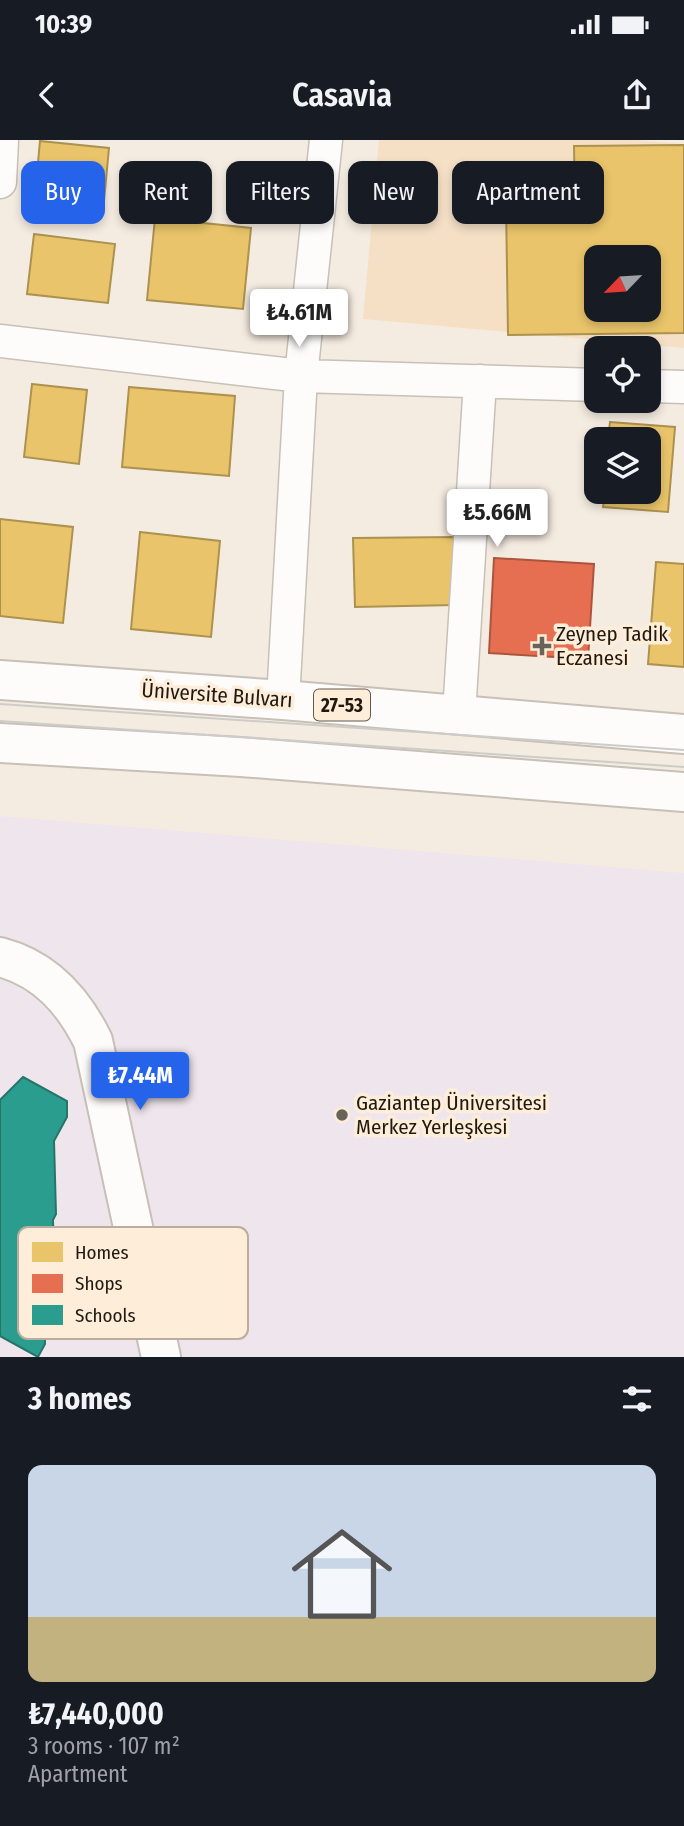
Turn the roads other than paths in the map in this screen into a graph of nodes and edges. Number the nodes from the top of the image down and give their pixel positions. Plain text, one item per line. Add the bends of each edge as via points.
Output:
1 (2, 140) edge
2 (327, 140) edge
3 (0, 182) edge
4 (0, 341) edge
5 (301, 376) junction
6 (480, 382) junction
7 (584, 385) edge
8 (661, 386) edge
9 (684, 387) edge
10 (0, 680) edge
11 (283, 700) junction
12 (460, 714) junction
13 (684, 734) edge
14 (0, 743) edge
15 (684, 792) edge
16 (0, 957) edge
17 (133, 1227) edge
18 (157, 1339) edge
19 (161, 1357) edge

1 - 3 street
2 - 5 street
4 - 5 street
5 - 6 street
5 - 11 street
6 - 7 street
6 - 12 street
8 - 9 street
10 - 11 main road, Üniversite Bulvarı / 27-53
11 - 12 main road, Üniversite Bulvarı / 27-53
12 - 13 main road, Üniversite Bulvarı / 27-53
14 - 15 main road
16 - 17 main road via 27,966 48,980 82,1018 93,1041
18 - 19 main road

